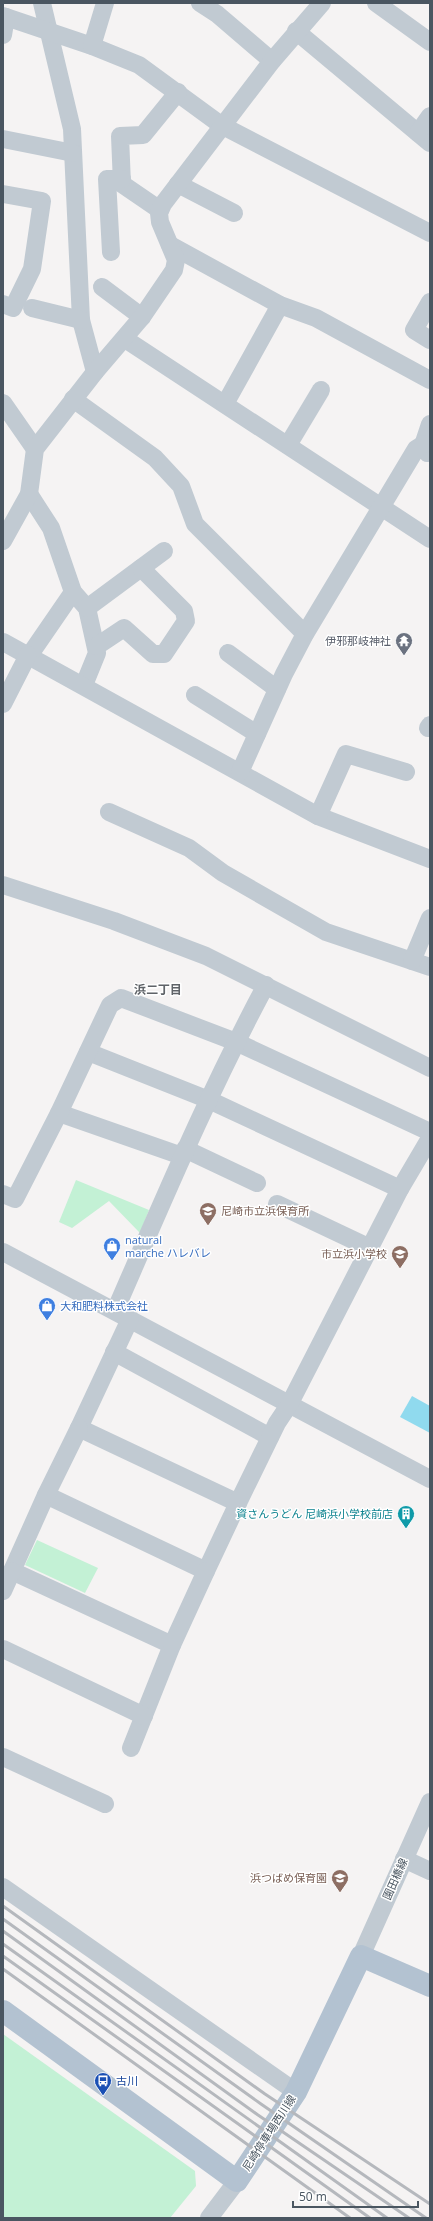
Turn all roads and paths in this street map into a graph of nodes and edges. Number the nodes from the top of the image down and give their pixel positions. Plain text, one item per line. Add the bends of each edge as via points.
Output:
1 (42, 3) edge
2 (105, 3) edge
3 (200, 3) edge
4 (322, 3) edge
5 (376, 3) edge
6 (5, 16) edge
7 (296, 31) junction
8 (47, 32) junction
9 (3, 35) edge
10 (430, 42) edge
11 (92, 46) junction
12 (272, 61) junction
13 (178, 92) junction
14 (430, 116) edge
15 (221, 125) junction
16 (424, 138) edge
17 (3, 139) edge
18 (73, 153) junction
19 (122, 178) junction
20 (178, 184) junction
21 (3, 194) edge
22 (160, 210) junction
23 (234, 213) dead end
24 (430, 233) edge
25 (170, 245) junction
26 (111, 252) dead end
27 (102, 287) dead end
28 (430, 302) edge
29 (3, 304) edge
30 (280, 305) junction
31 (32, 308) dead end
32 (142, 317) junction
33 (81, 320) junction
34 (125, 339) junction
35 (430, 340) edge
36 (95, 372) junction
37 (430, 380) edge
38 (321, 390) dead end
39 (73, 399) junction
40 (3, 403) edge
41 (225, 404) junction
42 (430, 424) edge
43 (288, 445) junction
44 (35, 449) junction
45 (427, 449) edge
46 (29, 494) junction
47 (382, 507) junction
48 (430, 539) edge
49 (3, 540) edge
50 (164, 550) dead end
51 (141, 568) junction
52 (73, 592) junction
53 (87, 608) junction
54 (305, 634) junction
55 (3, 642) edge
56 (97, 646) junction
57 (228, 653) dead end
58 (28, 656) junction
59 (84, 685) junction
60 (277, 689) junction
61 (195, 695) dead end
62 (3, 704) edge
63 (257, 734) junction
64 (240, 772) junction
65 (406, 772) dead end
66 (109, 812) dead end
67 (318, 816) junction
68 (430, 859) edge
69 (3, 885) edge
70 (430, 918) edge
71 (412, 961) junction
72 (430, 967) edge
73 (266, 985) junction
74 (236, 1042) junction
75 (88, 1052) junction
76 (430, 1068) edge
77 (209, 1100) junction
78 (59, 1113) junction
79 (430, 1132) edge
80 (430, 1138) edge
81 (184, 1152) junction
82 (258, 1183) dead end
83 (400, 1189) junction
84 (3, 1194) edge
85 (277, 1204) dead end
86 (370, 1248) junction
87 (3, 1252) edge
88 (122, 1315) junction
89 (114, 1352) junction
90 (289, 1405) junction
91 (79, 1428) junction
92 (270, 1437) junction
93 (430, 1479) edge
94 (46, 1495) junction
95 (238, 1503) junction
96 (12, 1571) junction
97 (206, 1571) junction
98 (3, 1591) edge
99 (172, 1646) junction
100 (3, 1649) edge
101 (144, 1716) junction
102 (131, 1748) dead end
103 (3, 1757) edge
104 (430, 1802) edge
105 (105, 1804) dead end
106 (404, 1859) junction
107 (430, 1871) edge
108 (3, 1886) edge
109 (361, 1956) junction
110 (430, 1986) edge
111 (3, 2011) edge
112 (296, 2092) junction
113 (238, 2181) junction
114 (209, 2218) edge

1 - 8 street
2 - 11 street
3 - 12 street via 217,14
4 - 7 street
5 - 10 street
6 - 8 street
6 - 9 street
7 - 12 street
7 - 16 street
8 - 11 street
8 - 18 street via 72,129
11 - 13 street via 139,65
12 - 15 street
13 - 15 street
13 - 19 street via 143,135 120,136
14 - 16 street
15 - 20 street
15 - 24 street
17 - 18 street
18 - 33 street
19 - 22 street via 122,184
19 - 26 street via 107,179
20 - 22 street
20 - 23 street
21 - 29 street via 42,202 32,270 13,308
22 - 25 street via 160,222
25 - 30 street
25 - 32 street via 176,260 174,270
27 - 32 street
28 - 35 street via 414,330
30 - 37 street via 316,318
30 - 41 street
31 - 33 street
32 - 34 street
33 - 36 street
34 - 36 street
34 - 41 street
36 - 39 street
38 - 43 street
39 - 44 street
39 - 54 street via 155,458 180,486 195,524
40 - 44 street
41 - 43 street
42 - 45 street
43 - 47 street
44 - 46 street
45 - 47 street via 416,449
46 - 49 street
46 - 52 street via 52,528
47 - 48 street
47 - 54 street
50 - 51 street
51 - 53 street
51 - 56 street via 184,611 186,621 164,654 153,654 124,628
52 - 53 street
52 - 58 street
53 - 56 street
54 - 60 street
55 - 58 street
56 - 59 street via 95,662
57 - 60 street
58 - 59 street
58 - 62 street
59 - 64 street
60 - 63 street
61 - 63 street
63 - 64 street
64 - 67 street
65 - 67 street via 346,754
66 - 71 street via 189,848 223,873 326,932
67 - 68 street
69 - 73 street via 114,921 206,956
70 - 71 street
71 - 72 street
73 - 74 street
73 - 76 street
74 - 75 street via 121,998 110,1004
74 - 77 street
74 - 79 street
75 - 77 street
75 - 78 street
77 - 81 street
77 - 83 street
78 - 81 street
78 - 84 street via 15,1199
80 - 83 street
81 - 82 street
81 - 88 street
83 - 86 street
85 - 86 street
86 - 90 street
87 - 88 street
88 - 89 street
88 - 90 street
89 - 91 street
89 - 92 street
90 - 92 street
90 - 93 street
91 - 94 street
91 - 95 street
92 - 95 street
94 - 96 street
94 - 97 street
95 - 97 street
96 - 98 street
96 - 99 street
97 - 99 street
99 - 101 street
100 - 101 street
101 - 102 street
103 - 105 street
104 - 106 street, 園田橋線
106 - 107 street
106 - 109 street, 園田橋線
108 - 112 street
109 - 110 main road
109 - 112 main road, 尼崎停車場西川線
111 - 113 main road, 尼崎停車場西川線
112 - 113 main road, 尼崎停車場西川線
113 - 114 street

